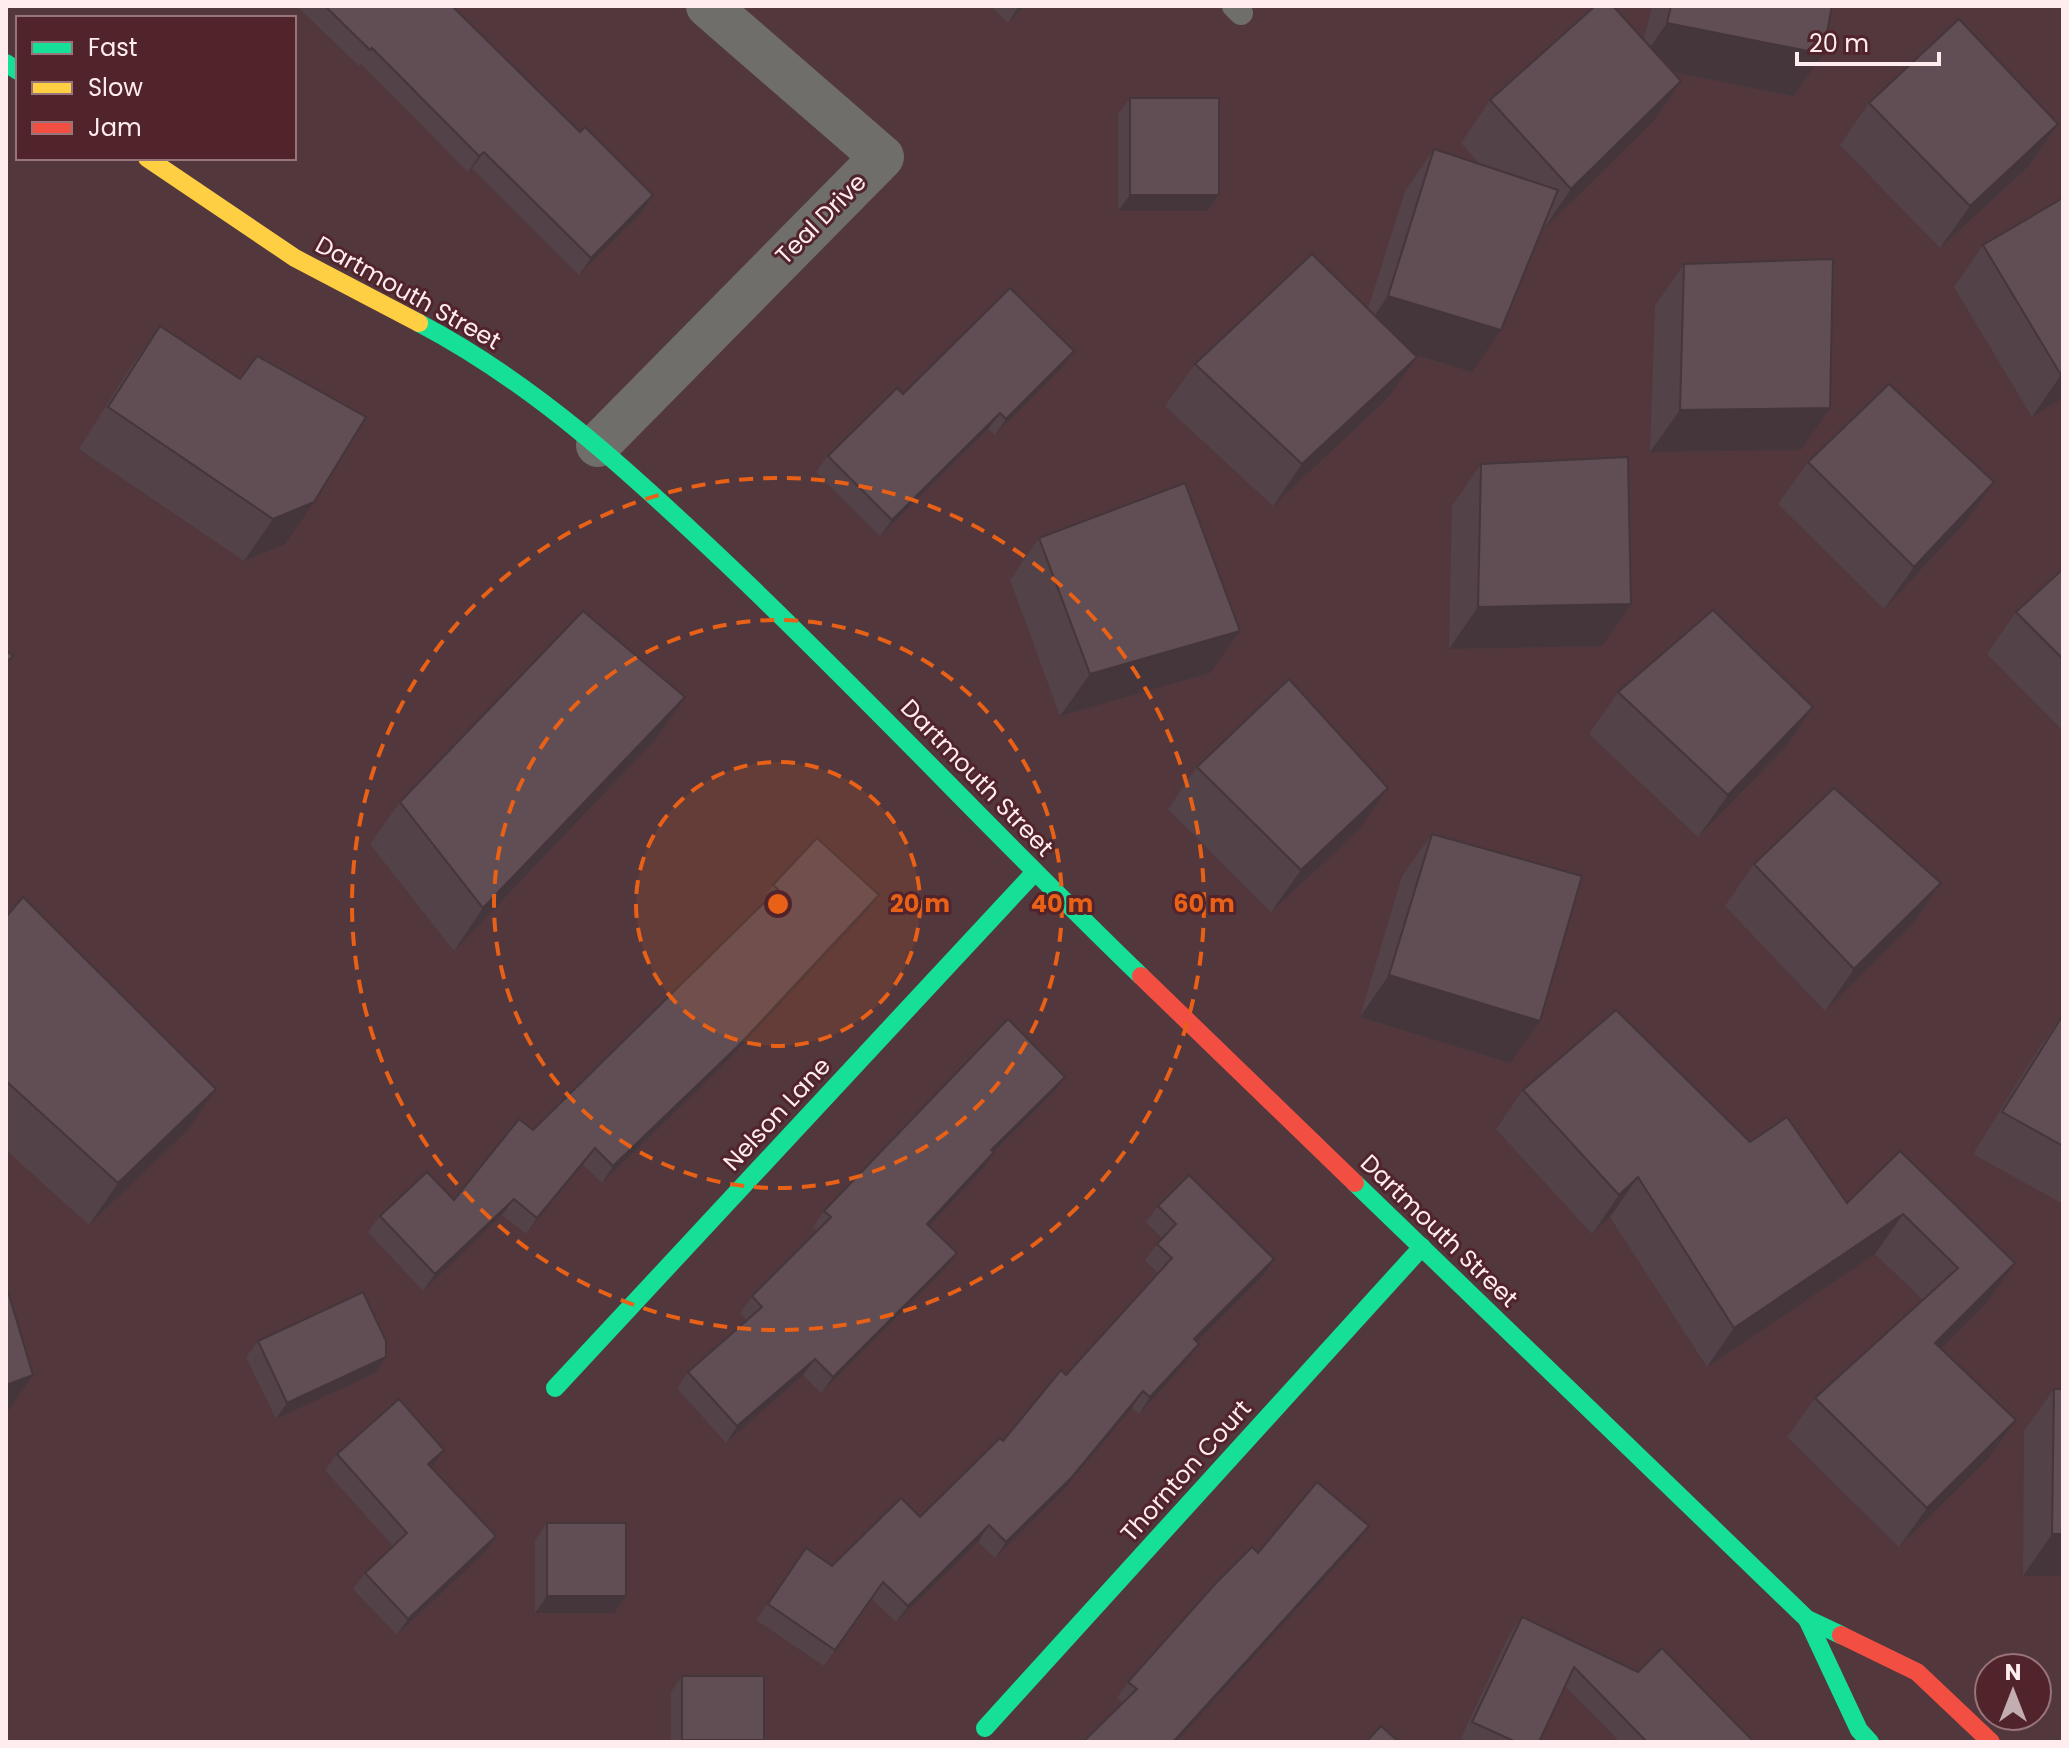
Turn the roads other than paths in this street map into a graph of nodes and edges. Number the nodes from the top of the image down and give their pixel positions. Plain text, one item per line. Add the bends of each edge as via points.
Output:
1 (708, 6) edge
2 (150, 160) edge
3 (598, 445) junction
4 (1034, 873) junction
5 (1422, 1247) junction
6 (555, 1388) dead end
7 (1807, 1619) junction
8 (985, 1728) dead end
9 (1870, 1742) edge
10 (1991, 1742) edge

1 - 3 street, Teal Drive via 882,157
2 - 3 street, Dartmouth Street via 295,258 474,352
3 - 4 street, Dartmouth Street via 843,674
4 - 5 street, Dartmouth Street
4 - 6 street, Nelson Lane
5 - 7 street, Dartmouth Street
5 - 8 street, Thornton Court
7 - 9 street, Dartmouth Street via 1859,1730
7 - 10 street, Dartmouth Street via 1917,1672

